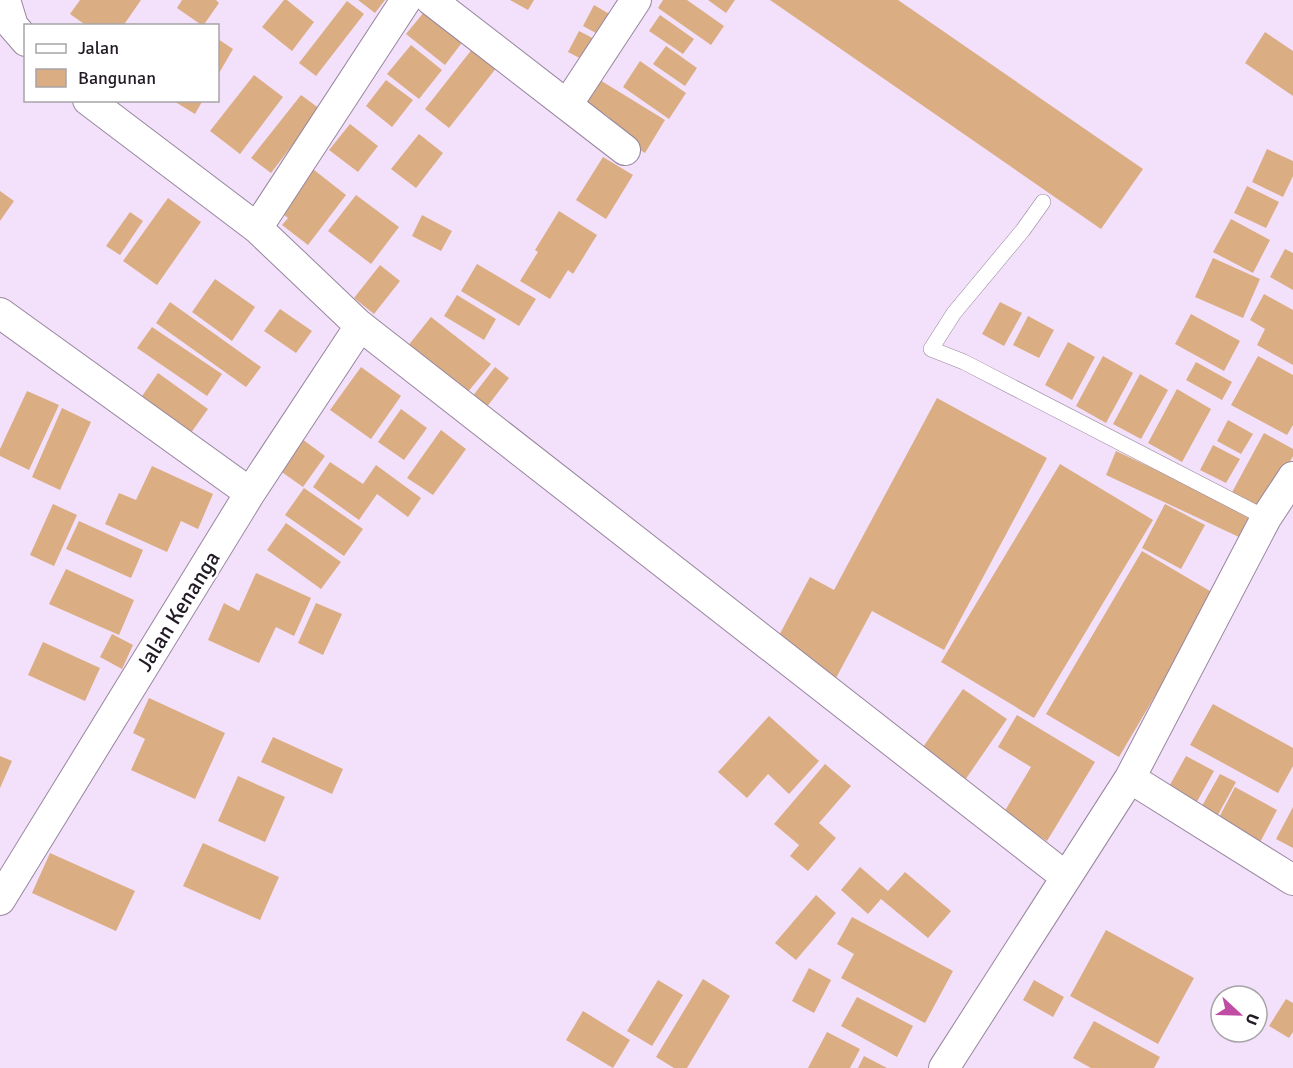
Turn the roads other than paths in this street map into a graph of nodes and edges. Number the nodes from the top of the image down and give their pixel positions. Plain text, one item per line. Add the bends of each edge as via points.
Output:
1 (5, 0) edge
2 (406, 0) edge
3 (431, 0) edge
4 (636, 0) edge
5 (24, 39) edge
6 (91, 102) edge
7 (567, 105) junction
8 (625, 150) dead end
9 (1043, 202) dead end
10 (257, 228) junction
11 (0, 313) edge
12 (358, 324) junction
13 (1293, 477) edge
14 (250, 493) junction
15 (1266, 518) junction
16 (1130, 778) junction
17 (1066, 877) junction
18 (1293, 880) edge
19 (0, 900) edge
20 (944, 1068) edge

1 - 5 street via 13,26
2 - 10 street
3 - 7 street
4 - 7 street
6 - 10 street
7 - 8 street
9 - 15 lane via 954,313 931,349 964,362
10 - 12 street
11 - 14 street
12 - 14 street, Jalan Kenanga
12 - 17 street
13 - 15 street
14 - 19 street, Jalan Kenanga
15 - 16 street
16 - 17 street
16 - 18 street
17 - 20 street

